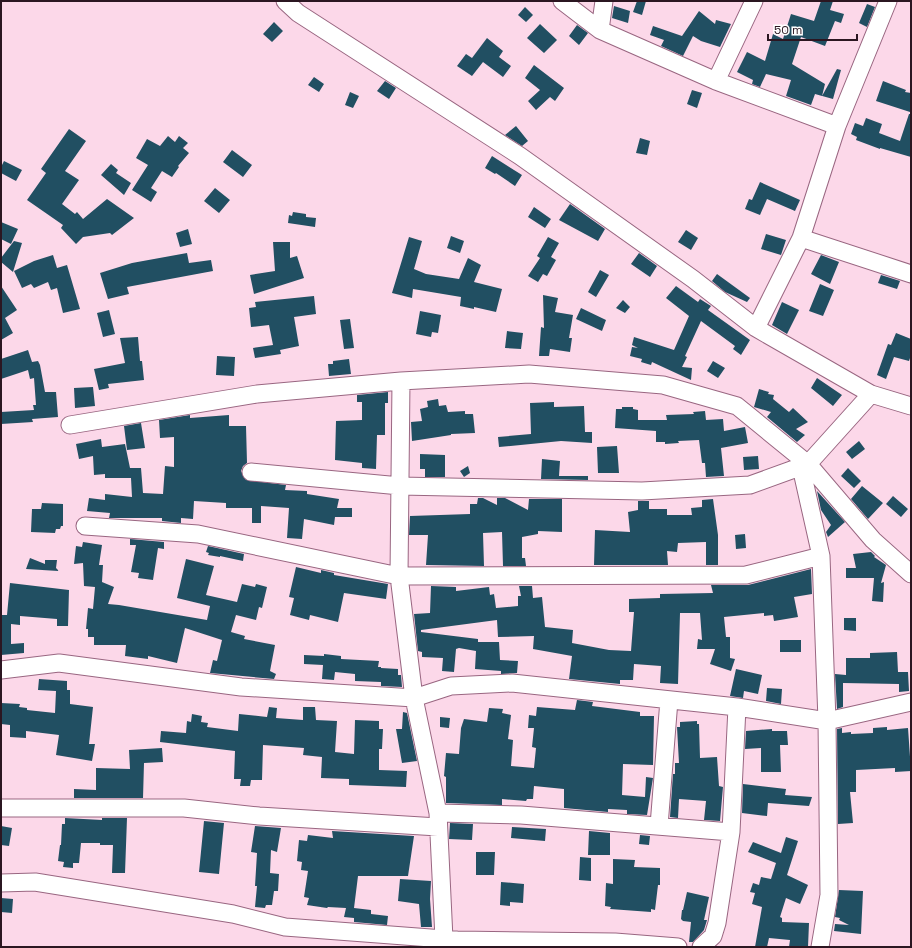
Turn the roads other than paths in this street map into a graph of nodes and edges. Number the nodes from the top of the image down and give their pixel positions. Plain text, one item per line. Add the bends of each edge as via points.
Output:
1 (285, 1) edge
2 (562, 1) edge
3 (604, 1) edge
4 (754, 1) edge
5 (888, 1) edge
6 (600, 30) junction
7 (716, 82) junction
8 (837, 126) junction
9 (801, 238) junction
10 (911, 274) edge
11 (756, 328) junction
12 (401, 381) junction
13 (871, 394) junction
14 (911, 406) edge
15 (70, 425) dead end
16 (804, 465) junction
17 (251, 472) dead end
18 (400, 486) junction
19 (85, 526) dead end
20 (821, 556) junction
21 (911, 574) edge
22 (399, 576) junction
23 (1, 670) edge
24 (414, 698) junction
25 (669, 700) junction
26 (911, 702) edge
27 (911, 707) edge
28 (737, 708) junction
29 (827, 721) junction
30 (1, 808) edge
31 (438, 820) junction
32 (658, 826) junction
33 (731, 832) junction
34 (1, 883) edge
35 (384, 941) edge
36 (453, 942) edge
37 (678, 947) edge
38 (701, 947) edge
39 (820, 947) edge

1 - 11 street via 298,13 520,156 693,279
2 - 6 street
3 - 6 street
4 - 7 street
5 - 8 street
6 - 7 street
7 - 8 street
8 - 9 street
9 - 10 street
9 - 11 street
11 - 13 street
12 - 15 street via 257,394
12 - 16 street via 529,374 663,385 737,406
12 - 18 street
13 - 14 street
13 - 16 street
16 - 18 street via 750,485 642,491
16 - 20 street
16 - 21 street via 873,540
17 - 18 street
18 - 22 street
19 - 22 street via 198,534
20 - 22 street via 746,574
20 - 29 street
22 - 24 street
23 - 24 street via 58,664 240,687
24 - 25 street via 451,686 512,683
24 - 31 street
25 - 28 street
25 - 32 street
26 - 29 street
27 - 29 street via 900,711
28 - 29 street
28 - 33 street
29 - 39 street via 829,895
30 - 31 street via 184,808 259,816
31 - 32 street via 521,815
31 - 36 street
32 - 33 street
33 - 38 street via 717,922 712,936
34 - 35 street via 43,884
35 - 36 street
36 - 37 street via 615,942

